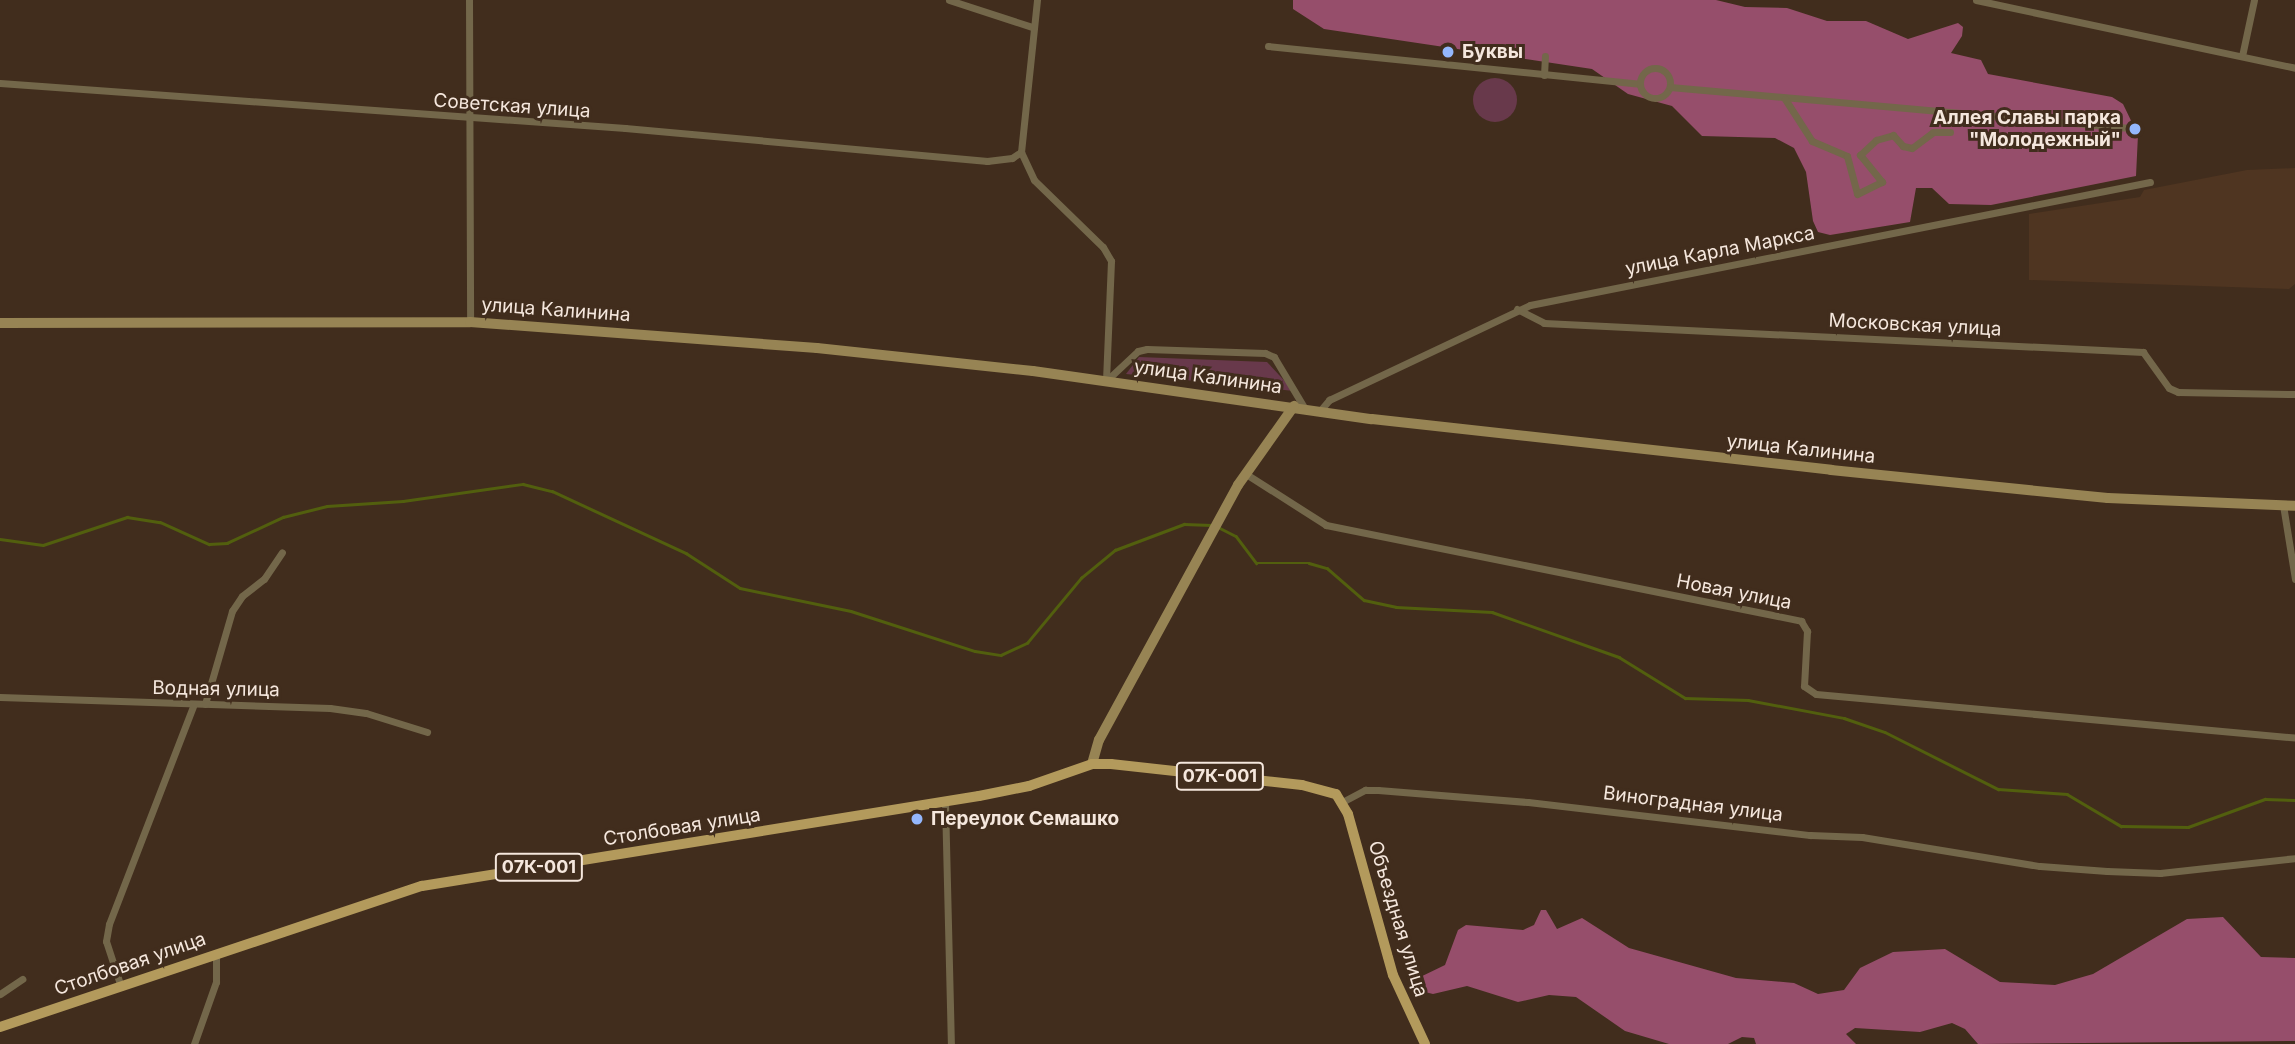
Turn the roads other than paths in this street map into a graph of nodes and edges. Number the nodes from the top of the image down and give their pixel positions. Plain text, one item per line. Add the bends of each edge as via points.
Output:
1 (469, 0) edge
2 (949, 0) edge
3 (1037, 0) edge
4 (1976, 0) edge
5 (2254, 0) edge
6 (1032, 27) junction
7 (1268, 46) dead end
8 (1545, 56) dead end
9 (2242, 56) junction
10 (2295, 68) edge
11 (1544, 75) junction
12 (0, 83) edge
13 (1639, 85) junction
14 (1670, 88) junction
15 (1785, 99) junction
16 (472, 120) junction
17 (2138, 129) dead end
18 (1950, 132) dead end
19 (1021, 152) junction
20 (2150, 182) dead end
21 (1517, 309) junction
22 (470, 322) junction
23 (0, 323) edge
24 (1107, 381) junction
25 (2295, 394) edge
26 (1294, 406) junction
27 (1305, 409) junction
28 (1319, 412) junction
29 (1246, 474) junction
30 (2283, 505) junction
31 (2295, 506) edge
32 (282, 552) dead end
33 (2295, 579) edge
34 (0, 697) edge
35 (205, 704) junction
36 (193, 706) junction
37 (427, 732) dead end
38 (2295, 738) edge
39 (1092, 764) junction
40 (1344, 801) junction
41 (945, 802) junction
42 (2295, 858) edge
43 (216, 954) junction
44 (22, 979) dead end
45 (121, 987) junction
46 (0, 994) edge
47 (0, 1027) edge
48 (194, 1044) edge
49 (951, 1044) edge
50 (1425, 1044) edge

1 - 16 street
2 - 6 street
3 - 6 street
4 - 9 street
5 - 9 street
6 - 19 street
7 - 11 street via 1498,74
8 - 11 street
9 - 10 street
11 - 13 street
12 - 16 street, Советская улица
13 - 14 street via 1651,99 1663,97
13 - 14 street via 1640,77 1652,68 1666,73
14 - 15 street
15 - 17 street
15 - 18 street via 1812,141 1847,156 1857,194 1882,182 1860,155 1876,140 1893,135 1912,148 1937,130
16 - 19 street, Советская улица via 625,128 987,161
16 - 22 street
19 - 24 street via 1034,180 1103,247 1111,261
20 - 21 street, улица Карла Маркса
21 - 25 street, Московская улица via 1544,323 2143,352 2169,388 2178,392
21 - 28 street, улица Карла Маркса via 1329,400
22 - 23 street, улица Калинина
22 - 24 street, улица Калинина via 817,348
24 - 26 street, улица Калинина
24 - 27 street, улица Калинина via 1147,349 1265,353 1274,357
26 - 27 street, улица Калинина
26 - 29 street
27 - 28 street, улица Калинина
28 - 30 street, улица Калинина via 2004,488
29 - 38 street, Новая улица via 1326,525 1801,621 1807,631 1802,677 1804,686 1816,694
29 - 39 street via 1099,740
30 - 31 street, улица Калинина
30 - 33 street
32 - 35 street via 264,579 242,596 232,611
34 - 36 street, Водная улица
35 - 36 street, Водная улица
35 - 37 street, Водная улица via 330,708 366,713
36 - 45 street via 109,924 106,941
39 - 40 main road, 07К-001 via 1302,785 1336,794
39 - 41 main road, Столбовая улица / 07К-001 via 1029,786
40 - 42 street, Виноградная улица via 1365,790 1378,790 1528,802 1862,837 2040,866 2107,871 2160,873
40 - 50 main road, Объездная улица via 1394,975
41 - 43 main road, Столбовая улица / 07К-001 via 422,886
41 - 49 street
43 - 45 main road, Столбовая улица / 07К-001
43 - 48 street via 216,982
44 - 46 street
45 - 47 main road, Столбовая улица / 07К-001

